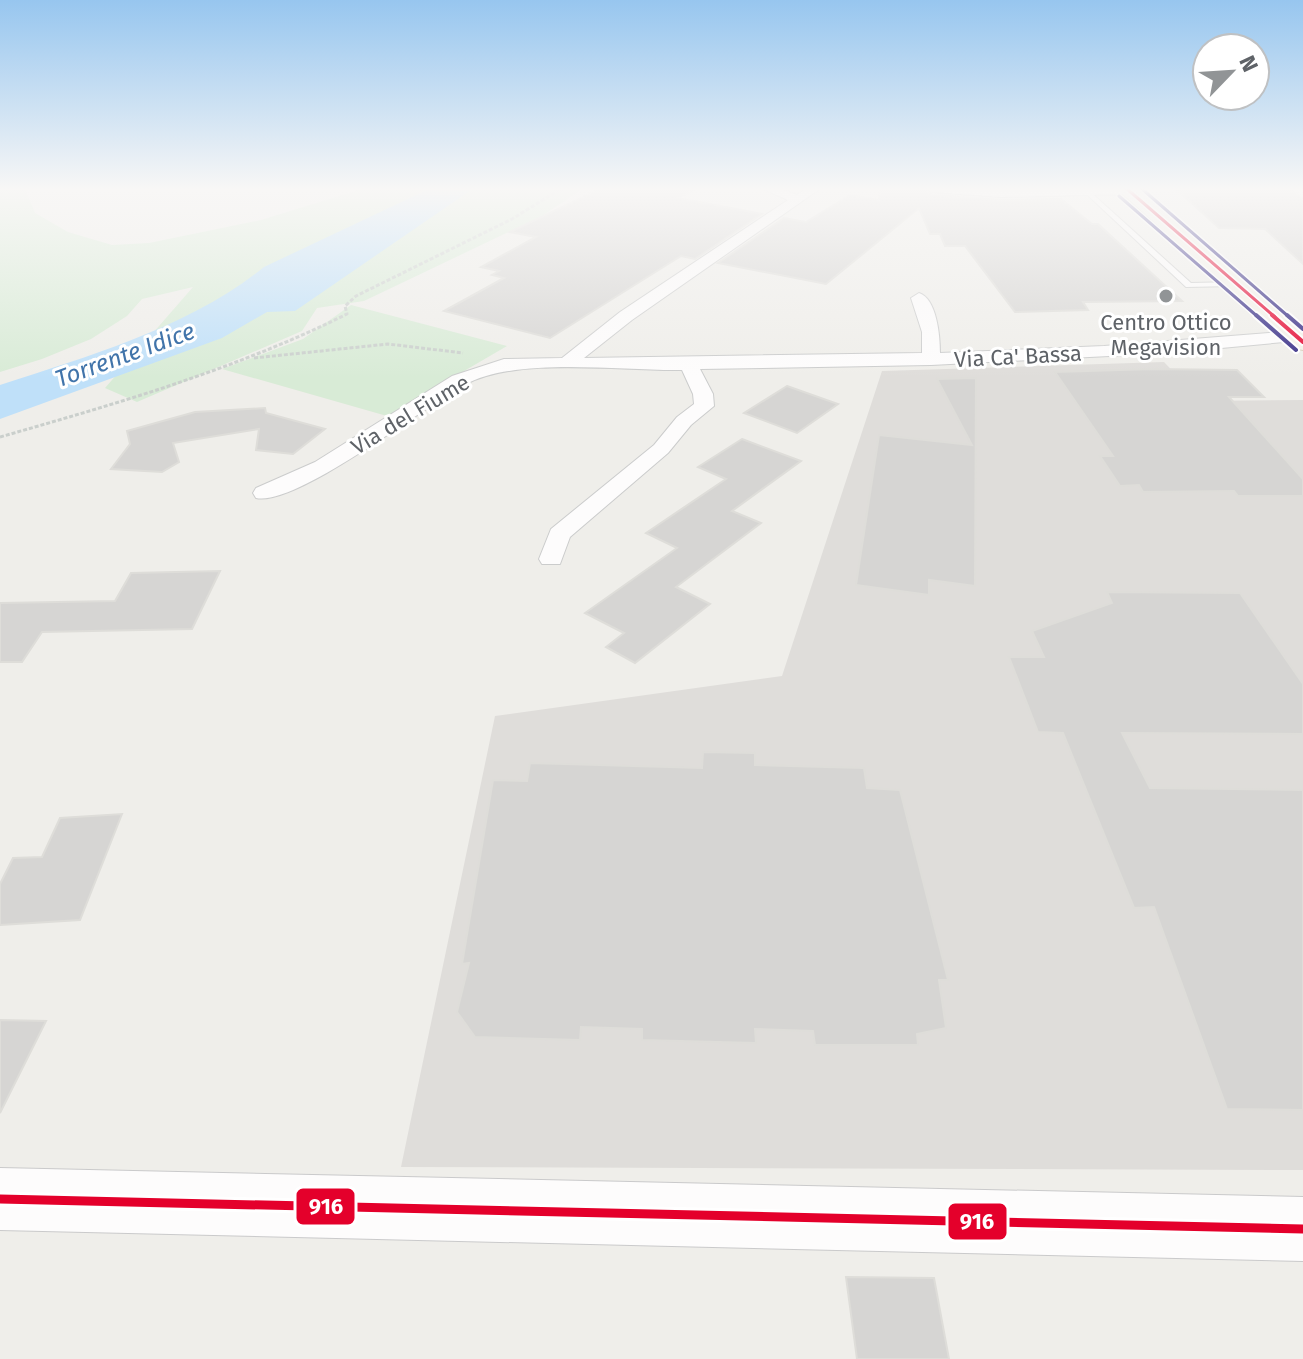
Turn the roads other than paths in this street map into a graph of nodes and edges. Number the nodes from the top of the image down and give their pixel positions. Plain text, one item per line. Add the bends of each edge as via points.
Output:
1 (722, 251) edge
2 (1153, 251) edge
3 (1198, 251) edge
4 (1235, 284) junction
5 (919, 298) dead end
6 (1300, 343) edge
7 (931, 360) junction
8 (567, 363) junction
9 (689, 365) junction
10 (264, 493) dead end
11 (551, 559) dead end
12 (0, 1199) edge
13 (1303, 1229) edge

1 - 8 street
2 - 4 lane via 1189,285
3 - 4 main road
4 - 6 main road
5 - 7 street, Via Ca' Bassa via 931,332
6 - 7 street, Via Ca' Bassa
7 - 9 street, Via Ca' Bassa
8 - 9 street, Via Ca' Bassa
8 - 10 street, Via del Fiume via 504,365 459,380 323,467
9 - 11 street via 704,406 559,534
12 - 13 main road

